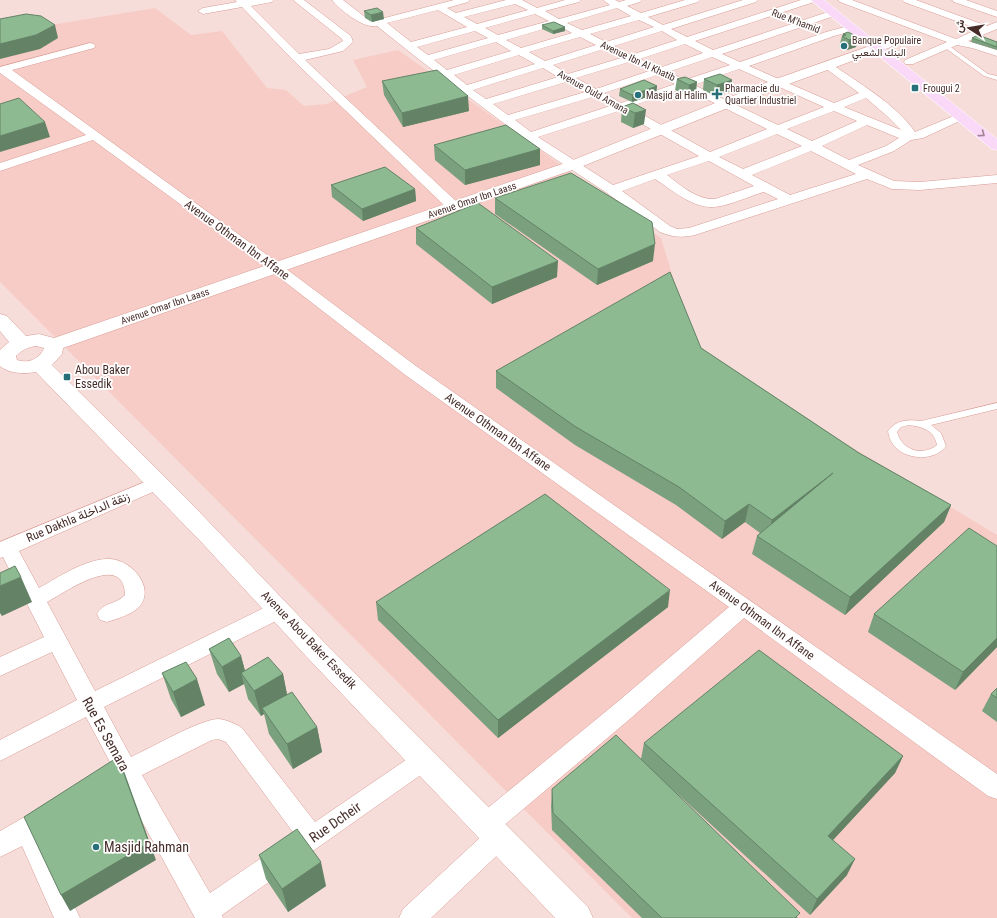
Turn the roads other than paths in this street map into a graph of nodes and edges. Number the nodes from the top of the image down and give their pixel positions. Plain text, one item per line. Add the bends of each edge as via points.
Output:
1 (269, 0) edge
2 (298, 0) edge
3 (337, 0) edge
4 (465, 0) edge
5 (516, 0) edge
6 (576, 0) edge
7 (608, 0) edge
8 (637, 0) edge
9 (695, 0) edge
10 (811, 0) edge
11 (817, 0) edge
12 (832, 0) edge
13 (843, 0) edge
14 (868, 0) edge
15 (907, 0) edge
16 (957, 0) edge
17 (746, 1) edge
18 (242, 2) edge
19 (967, 4) junction
20 (618, 5) junction
21 (439, 7) junction
22 (202, 11) dead end
23 (537, 11) junction
24 (773, 12) junction
25 (834, 13) junction
26 (942, 13) junction
27 (997, 14) edge
28 (455, 16) junction
29 (640, 16) junction
30 (558, 22) junction
31 (800, 22) junction
32 (380, 23) junction
33 (994, 26) edge
34 (475, 27) junction
35 (662, 28) junction
36 (852, 28) junction
37 (582, 34) junction
38 (830, 34) junction
39 (968, 37) junction
40 (496, 39) junction
41 (686, 40) junction
42 (950, 44) junction
43 (90, 46) dead end
44 (408, 46) junction
45 (605, 46) junction
46 (881, 46) junction
47 (521, 53) junction
48 (711, 53) junction
49 (997, 53) edge
50 (297, 58) junction
51 (631, 58) junction
52 (425, 59) junction
53 (909, 62) junction
54 (544, 65) junction
55 (739, 65) junction
56 (826, 65) junction
57 (2, 70) edge
58 (658, 71) junction
59 (445, 74) junction
60 (567, 78) junction
61 (997, 78) edge
62 (778, 83) junction
63 (686, 84) junction
64 (465, 89) junction
65 (594, 92) junction
66 (866, 94) junction
67 (485, 103) junction
68 (725, 103) junction
69 (833, 106) junction
70 (620, 107) junction
71 (960, 117) junction
72 (506, 119) junction
73 (866, 121) junction
74 (661, 129) junction
75 (775, 129) junction
76 (997, 130) edge
77 (94, 136) junction
78 (529, 136) junction
79 (908, 137) junction
80 (812, 146) junction
81 (997, 146) edge
82 (710, 156) junction
83 (573, 165) junction
84 (848, 165) junction
85 (0, 167) edge
86 (656, 174) junction
87 (743, 174) junction
88 (867, 175) junction
89 (997, 179) edge
90 (765, 187) junction
91 (612, 190) junction
92 (789, 200) junction
93 (454, 207) junction
94 (276, 268) junction
95 (0, 320) edge
96 (21, 343) junction
97 (46, 354) junction
98 (3, 361) edge
99 (997, 406) edge
100 (922, 424) junction
101 (157, 483) junction
102 (4, 549) edge
103 (35, 599) junction
104 (743, 606) junction
105 (279, 610) junction
106 (107, 614) dead end
107 (56, 640) junction
108 (0, 667) edge
109 (90, 704) junction
110 (0, 751) edge
111 (424, 760) junction
112 (126, 770) junction
113 (99, 786) edge
114 (997, 788) edge
115 (66, 806) edge
116 (27, 830) junction
117 (493, 831) junction
118 (312, 838) junction
119 (0, 845) edge
120 (208, 914) edge
121 (67, 918) edge
122 (412, 918) edge
123 (577, 918) edge

1 - 18 street
2 - 50 street via 348,42 337,49
3 - 32 street via 367,23
4 - 21 street
5 - 23 street, Avenue Ibn Al Khatib
5 - 28 street
6 - 23 street
7 - 20 street
8 - 20 street
9 - 29 street
10 - 24 street
11 - 25 main road
12 - 46 main road
13 - 42 street
14 - 39 street
15 - 26 street
16 - 19 street
17 - 24 street, Rue M'hamid
17 - 35 street
18 - 22 street
18 - 50 street
19 - 26 street
19 - 27 street
20 - 29 street
20 - 30 street
21 - 28 street, Avenue Ould Amana
21 - 32 street
23 - 30 street, Avenue Ibn Al Khatib
23 - 34 street
24 - 31 street, Rue M'hamid
24 - 41 street
25 - 31 street
25 - 36 main road
26 - 33 street
28 - 34 street, Avenue Ould Amana
29 - 35 street
29 - 37 street
30 - 37 street, Avenue Ibn Al Khatib
30 - 40 street
31 - 38 street, Rue M'hamid
31 - 48 street
32 - 44 street
33 - 39 street
34 - 40 street, Avenue Ould Amana
34 - 44 street
35 - 41 street
35 - 45 street
36 - 38 street
36 - 46 main road
37 - 45 street, Avenue Ibn Al Khatib
37 - 47 street
38 - 55 street
39 - 42 street
40 - 47 street, Avenue Ould Amana
40 - 52 street
41 - 48 street
41 - 51 street
42 - 49 street via 974,45
42 - 53 street
42 - 61 lane via 986,75
43 - 57 street
44 - 52 street
45 - 51 street, Avenue Ibn Al Khatib
45 - 54 street
46 - 53 main road
46 - 56 street, Avenue Omar Ibn Laass
46 - 71 main road
47 - 54 street, Avenue Ould Amana
47 - 59 street
48 - 55 street
48 - 58 street
50 - 93 street
51 - 58 street, Avenue Ibn Al Khatib
51 - 60 street
52 - 59 street
53 - 76 main road
54 - 60 street, Avenue Ould Amana
54 - 64 street
55 - 62 street
55 - 63 street
56 - 62 street, Avenue Omar Ibn Laass
56 - 66 street
57 - 77 street, Avenue Othman Ibn Affane
58 - 63 street, Avenue Ibn Al Khatib
58 - 65 street
59 - 64 street
60 - 65 street, Avenue Ould Amana
60 - 67 street
62 - 68 street, Avenue Omar Ibn Laass
62 - 69 street
63 - 68 street, Avenue Ibn Al Khatib
63 - 70 street
64 - 67 street
65 - 70 street, Avenue Ould Amana
65 - 72 street
66 - 69 street
66 - 79 street via 896,119 908,132
67 - 72 street
68 - 74 street, Avenue Omar Ibn Laass
68 - 75 street, Avenue Ibn Al Khatib
69 - 73 street
69 - 75 street
70 - 74 street, Avenue Ould Amana
70 - 78 street
71 - 79 street via 919,135
71 -> 81 main road
72 - 78 street
73 - 79 street
73 - 80 street
74 - 82 street, Avenue Ould Amana
74 - 83 street, Avenue Omar Ibn Laass
75 - 80 street, Avenue Ibn Al Khatib
75 - 82 street
77 - 85 street
77 - 94 street, Avenue Othman Ibn Affane
78 - 83 street
79 - 84 street
80 - 84 street, Avenue Ibn Al Khatib
80 - 87 street
82 - 86 street
82 - 87 street, Avenue Ould Amana
83 - 91 street
83 - 93 street, Avenue Omar Ibn Laass
84 - 88 street, Avenue Ibn Al Khatib
86 - 90 street via 700,201 708,203 716,203
86 - 91 street
87 - 90 street, Avenue Ould Amana
88 - 89 street, Avenue Ibn Al Khatib via 892,185 920,186
88 - 92 street
90 - 92 street, Avenue Ould Amana
91 - 92 street via 664,229 682,233
93 - 94 street, Avenue Omar Ibn Laass
94 - 97 street, Avenue Omar Ibn Laass
94 - 104 street, Avenue Othman Ibn Affane via 410,370
95 - 96 street
96 - 97 street via 36,340 48,342
96 - 98 street via 9,351
97 - 98 street, Avenue Omar Ibn Laass via 18,367
97 - 101 street, Avenue Abou Baker Essedik
99 - 100 lane
100 - 100 lane via 909,422 898,425 892,431 893,439 900,447 912,453 937,452 942,446 941,437
101 - 102 street, Rue Dakhla زنقة الداخلة
101 - 105 street, Avenue Abou Baker Essedik
102 - 103 street, Rue Es Semara
103 - 106 street via 98,567 113,567 126,574 135,596 126,605
103 - 107 street, Rue Es Semara
104 - 114 street, Avenue Othman Ibn Affane
104 - 117 street via 623,711
105 - 109 street
105 - 111 street, Avenue Abou Baker Essedik
107 - 108 street
107 - 109 street, Rue Es Semara
109 - 110 street
109 - 112 street, Rue Es Semara
111 - 117 street, Avenue Abou Baker Essedik
111 - 118 street, Rue Dcheir
112 - 113 street
112 - 118 street via 207,731 217,728 227,730
112 - 120 street, Rue Es Semara
115 - 116 street
116 - 119 street
116 - 121 street
117 - 122 street
117 - 123 street, Avenue Abou Baker Essedik
118 - 120 street, Rue Dcheir

